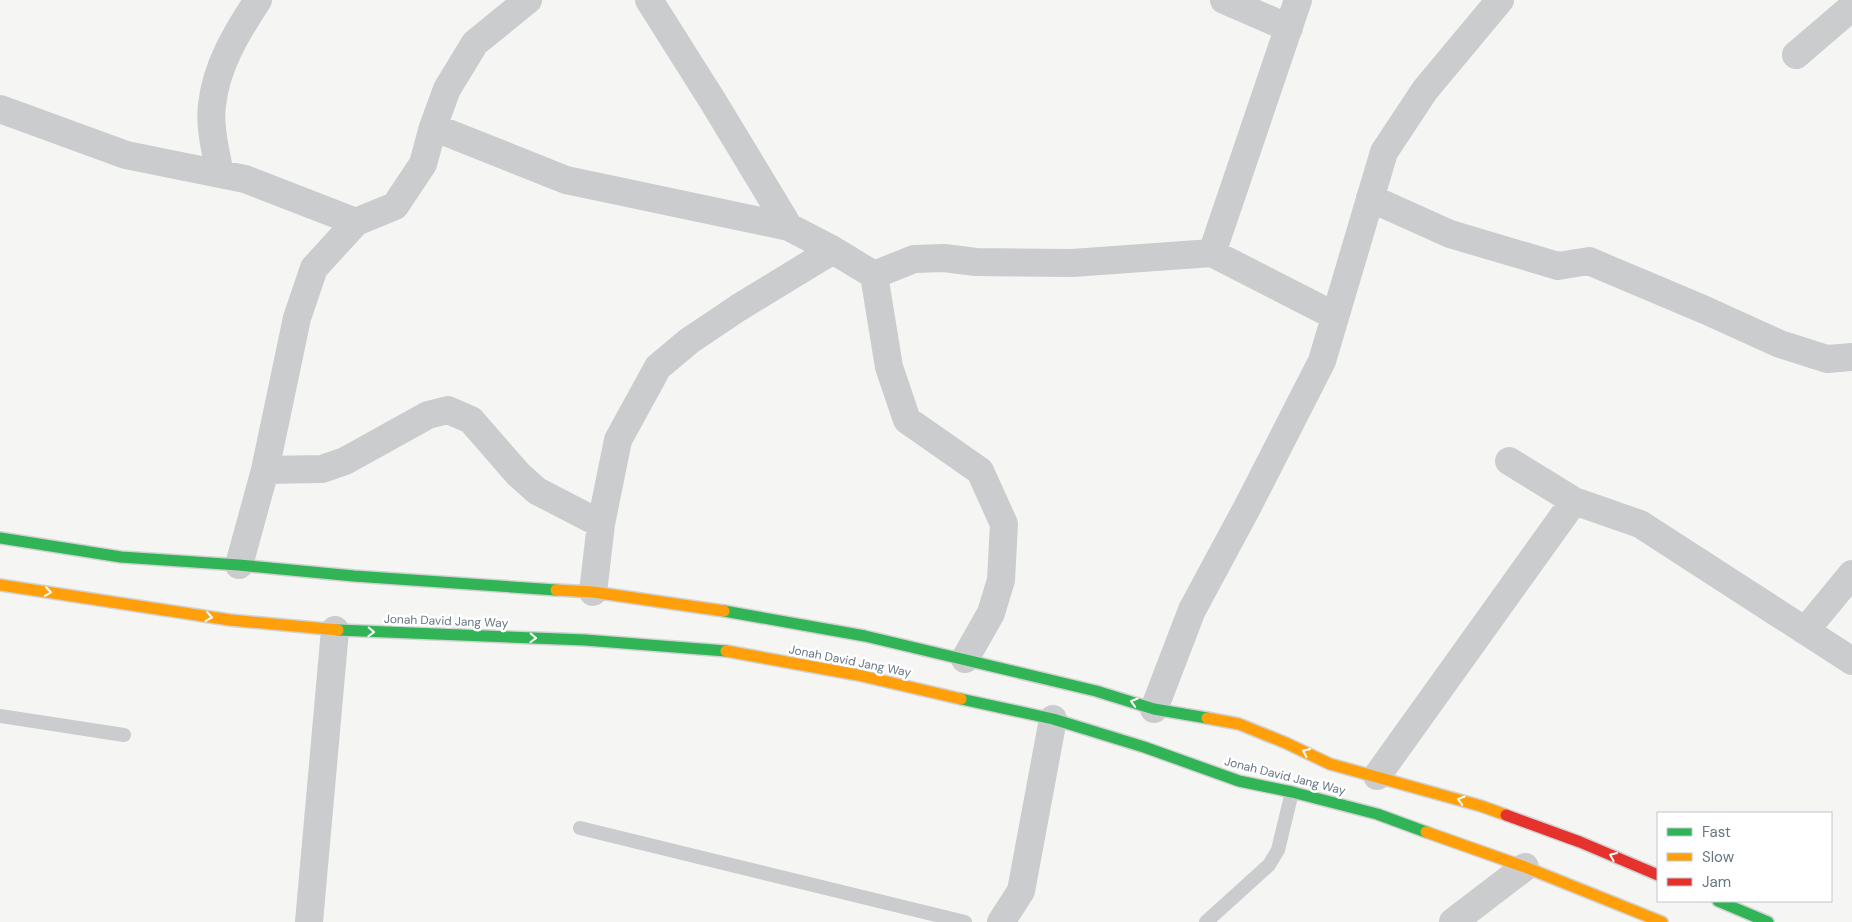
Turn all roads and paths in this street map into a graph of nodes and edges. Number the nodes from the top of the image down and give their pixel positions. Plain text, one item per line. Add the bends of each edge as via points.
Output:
1 (258, 0) edge
2 (528, 0) edge
3 (649, 0) edge
4 (1224, 0) edge
5 (1298, 0) edge
6 (1500, 0) edge
7 (1848, 16) edge
8 (1289, 28) junction
9 (1796, 55) dead end
10 (0, 109) edge
11 (434, 127) junction
12 (220, 174) junction
13 (1370, 198) junction
14 (356, 222) junction
15 (789, 227) junction
16 (833, 250) junction
17 (1212, 253) junction
18 (874, 275) junction
19 (1335, 316) junction
20 (1852, 357) edge
21 (1509, 461) dead end
22 (264, 470) junction
23 (1574, 501) junction
24 (601, 524) junction
25 (0, 538) edge
26 (240, 565) junction
27 (1852, 574) edge
28 (0, 585) edge
29 (593, 592) junction
30 (335, 630) junction
31 (1805, 631) junction
32 (965, 659) junction
33 (1852, 661) edge
34 (1154, 709) junction
35 (0, 716) edge
36 (1053, 719) junction
37 (124, 735) dead end
38 (1377, 776) junction
39 (1292, 792) junction
40 (580, 828) dead end
41 (1525, 867) junction
42 (1657, 876) edge
43 (1720, 902) edge
44 (309, 922) edge
45 (966, 922) edge
46 (1001, 922) edge
47 (1206, 922) edge
48 (1453, 922) edge
49 (1662, 922) edge
50 (1768, 922) edge

1 - 12 street via 235,34 211,106
2 - 11 street via 476,43 447,89
3 - 15 street
4 - 8 street
5 - 8 street
6 - 13 street via 1425,90 1384,152
7 - 9 street
8 - 17 street
10 - 12 street via 126,155
11 - 14 street via 423,164 395,206
11 - 15 street via 566,180
12 - 14 street via 245,179
13 - 19 street
13 - 20 street via 1450,234 1558,266 1589,261 1780,344 1827,359
14 - 22 street via 314,268 296,318
15 - 16 street
16 - 18 street
16 - 24 street via 689,341 658,368 618,440
17 - 18 street via 1072,263 914,259
17 - 19 street
18 - 32 street via 889,367 907,420 980,470 1004,524 1002,580 991,613
19 - 34 street via 1322,361 1192,610
21 - 23 street
22 - 24 street via 322,469 345,461 428,414 448,410 471,420 537,491
22 - 26 street
23 - 31 street via 1640,524
23 - 38 street
24 - 29 street
25 - 26 main road via 121,557
26 - 29 main road
27 - 31 street
28 -> 30 main road, Jonah David Jang Way via 230,620
29 - 32 main road via 837,631
30 -> 36 main road, Jonah David Jang Way via 722,650 858,675
30 - 44 street
31 - 33 street
34 -> 32 main road via 1096,691
38 -> 34 main road via 1330,764 1239,724
35 - 37 lane
36 - 39 main road, Jonah David Jang Way via 1239,781
36 - 46 street via 1021,891
42 -> 38 main road via 1580,842 1481,806
39 - 41 main road, Jonah David Jang Way via 1377,814
39 - 47 lane via 1278,850 1269,865
40 - 45 lane
41 - 48 street
41 - 49 main road, Jonah David Jang Way
43 - 50 main road

